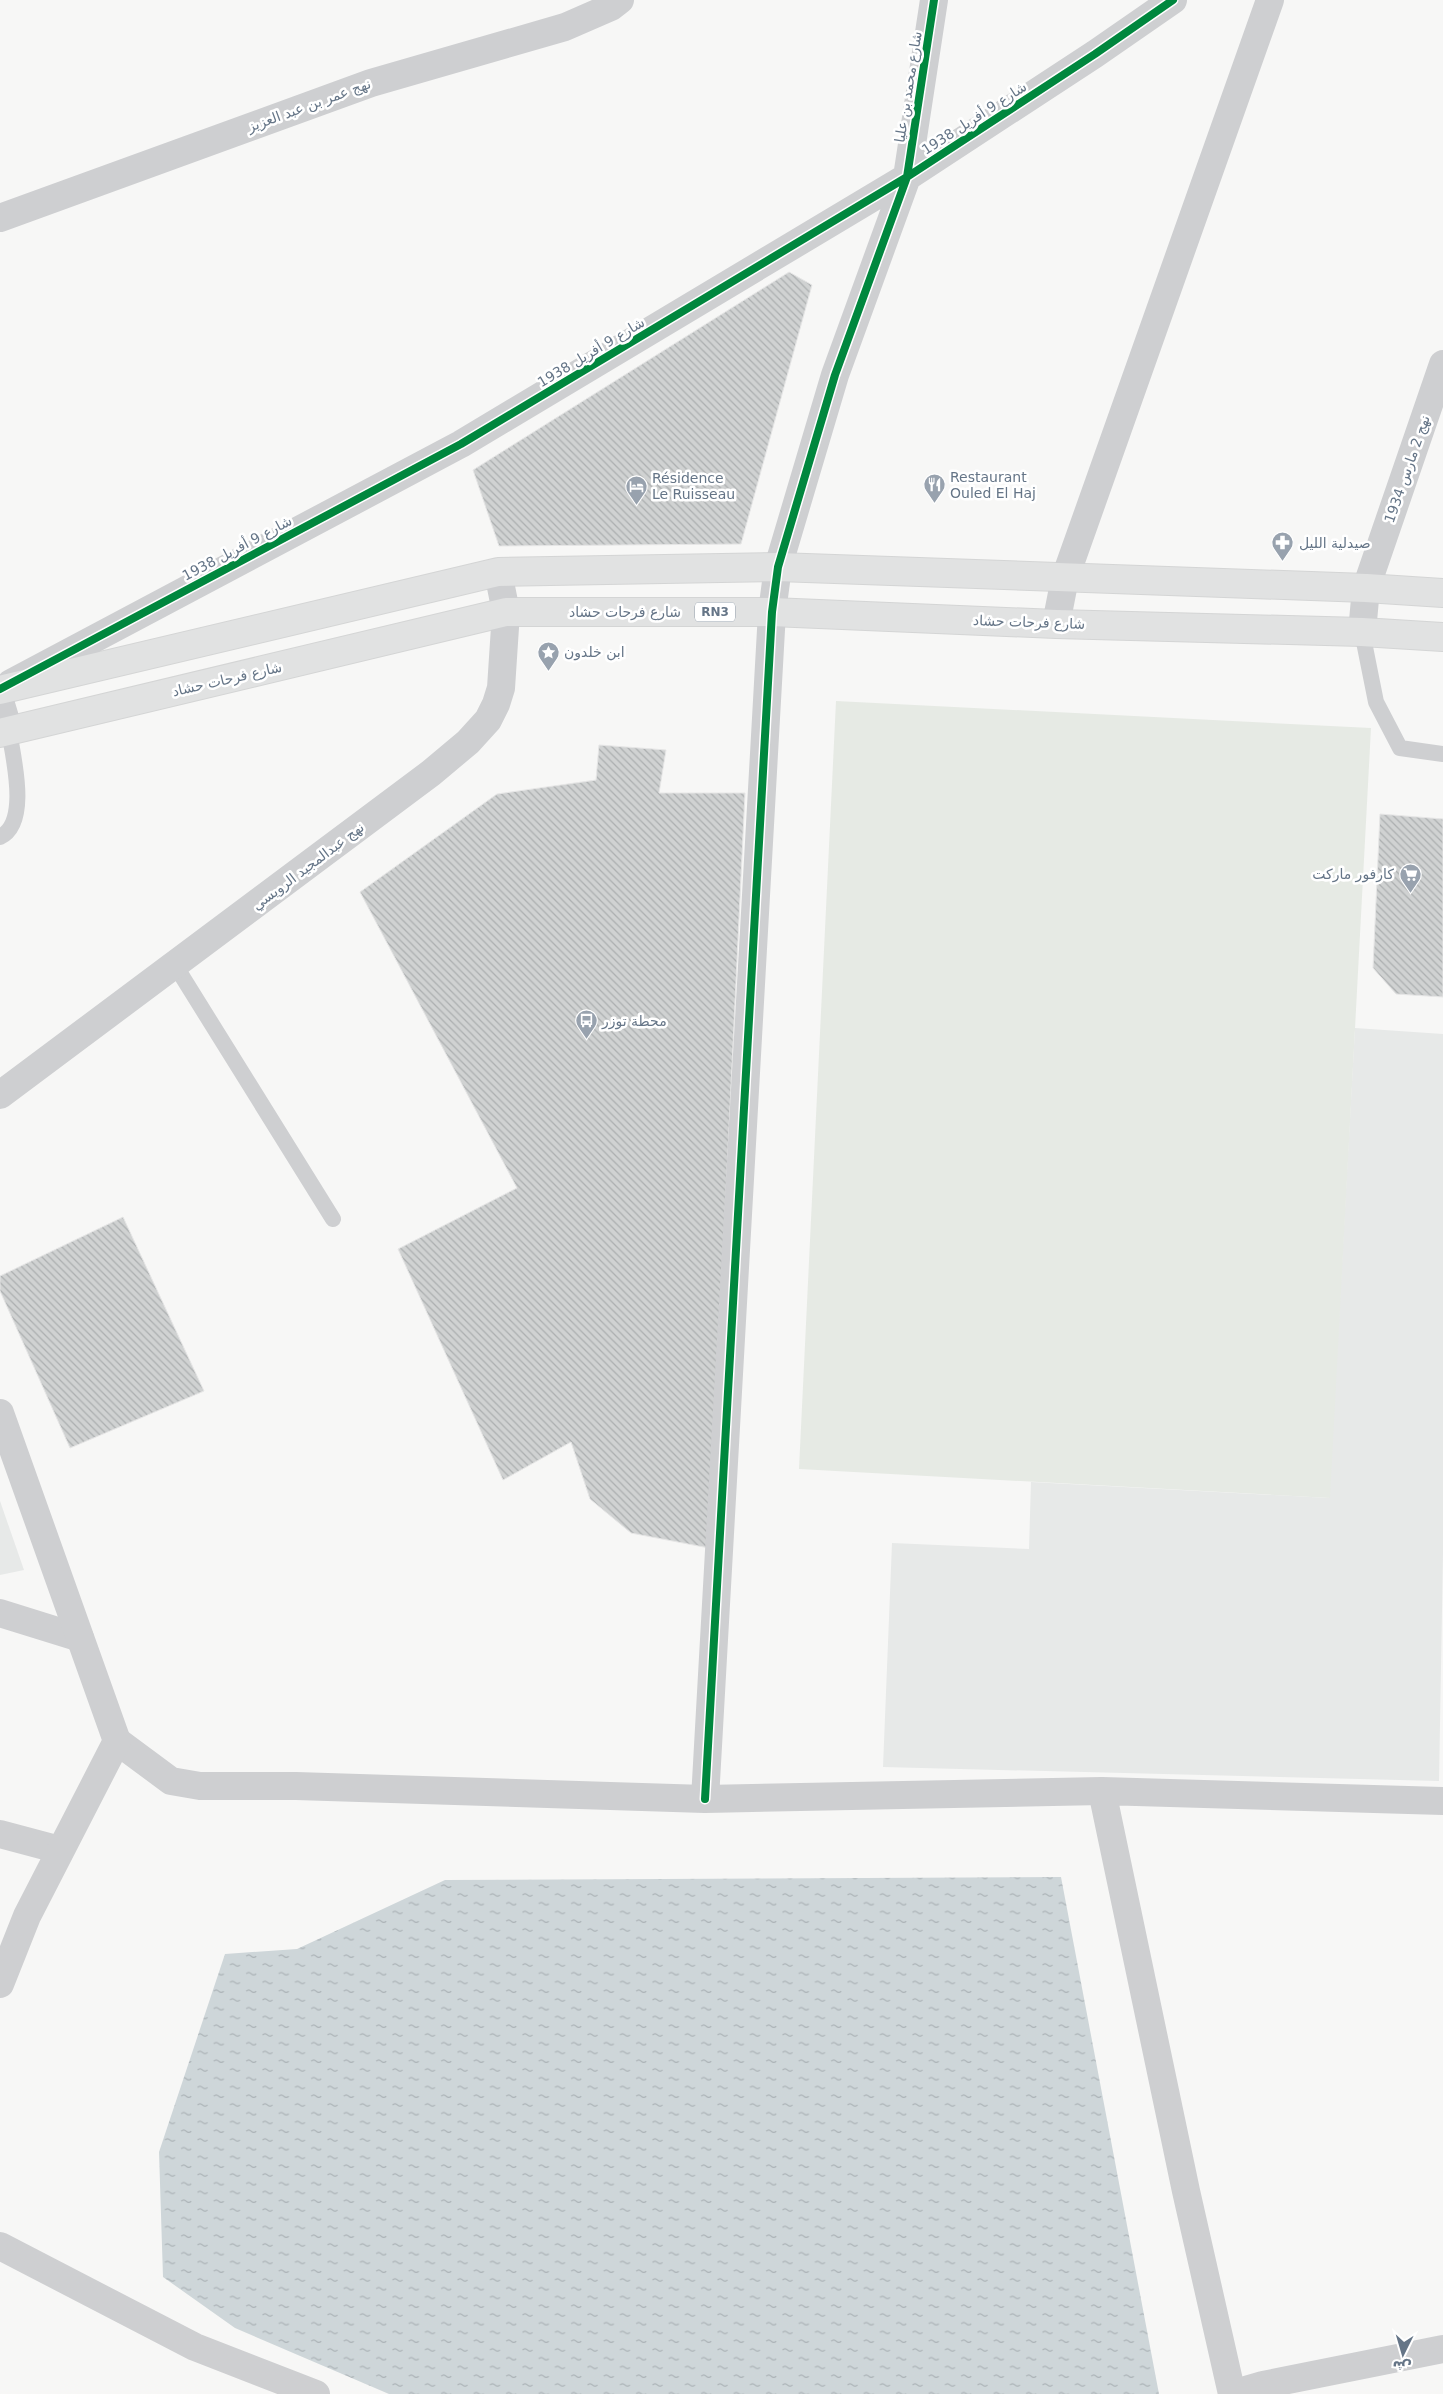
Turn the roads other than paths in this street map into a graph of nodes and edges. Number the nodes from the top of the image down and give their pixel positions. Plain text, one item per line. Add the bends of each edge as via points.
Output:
1 (620, 0) edge
2 (934, 0) edge
3 (1173, 0) edge
4 (1270, 0) edge
5 (907, 177) junction
6 (0, 218) edge
7 (1443, 364) edge
8 (778, 567) junction
9 (498, 572) junction
10 (1065, 578) junction
11 (1366, 588) junction
12 (1443, 593) edge
13 (506, 612) junction
14 (772, 612) junction
15 (1056, 624) junction
16 (1362, 632) junction
17 (1443, 637) edge
18 (0, 689) edge
19 (0, 701) edge
20 (4, 732) edge
21 (1443, 754) edge
22 (0, 837) edge
23 (175, 964) junction
24 (0, 1096) edge
25 (332, 1219) dead end
26 (0, 1413) edge
27 (0, 1613) edge
28 (80, 1638) junction
29 (117, 1741) junction
30 (1102, 1791) junction
31 (705, 1799) junction
32 (1443, 1801) edge
33 (0, 1834) edge
34 (60, 1850) junction
35 (0, 1984) edge
36 (0, 2246) edge
37 (1443, 2349) edge
38 (316, 2394) edge
39 (1232, 2394) edge

1 - 6 street, نهج عمر بن عبد العزيز via 565,27 370,83
2 - 5 street, شارع محمد بن عليا
3 - 5 street, شارع 9 أفريل 1938
4 - 10 street
5 - 8 street, شارع محمد بن عليا via 835,375
5 - 18 street, شارع 9 أفريل 1938 via 461,444
7 - 11 street, نهج 2 مارس 1934
8 - 9 main road
8 - 10 main road
8 - 14 street, شارع محمد بن عليا
9 - 13 street, نهج عبدالمجيد الرويسي
9 - 18 main road
10 - 11 main road
10 - 15 street
11 - 12 main road
11 - 16 street, نهج 2 مارس 1934
13 - 14 main road, شارع فرحات حشاد / RN3
13 - 20 main road, شارع فرحات حشاد / RN3
13 - 23 street, نهج عبدالمجيد الرويسي via 498,696 488,720 468,742 423,780
14 - 15 main road, شارع فرحات حشاد / RN3
14 - 31 street, شارع محمد بن عليا
15 - 16 main road, شارع فرحات حشاد / RN3
16 - 17 main road, شارع فرحات حشاد / RN3
16 - 21 lane via 1376,702 1400,748
19 - 20 street
20 - 22 lane via 18,791 16,818
23 - 24 street, نهج عبدالمجيد الرويسي
23 - 25 lane
26 - 28 street
27 - 28 street
28 - 29 street
29 - 31 street via 171,1781 200,1786
29 - 34 street
30 - 31 street
30 - 32 street
30 - 39 street
33 - 34 street
34 - 35 street via 27,1916
36 - 38 street via 195,2346
37 - 39 street

